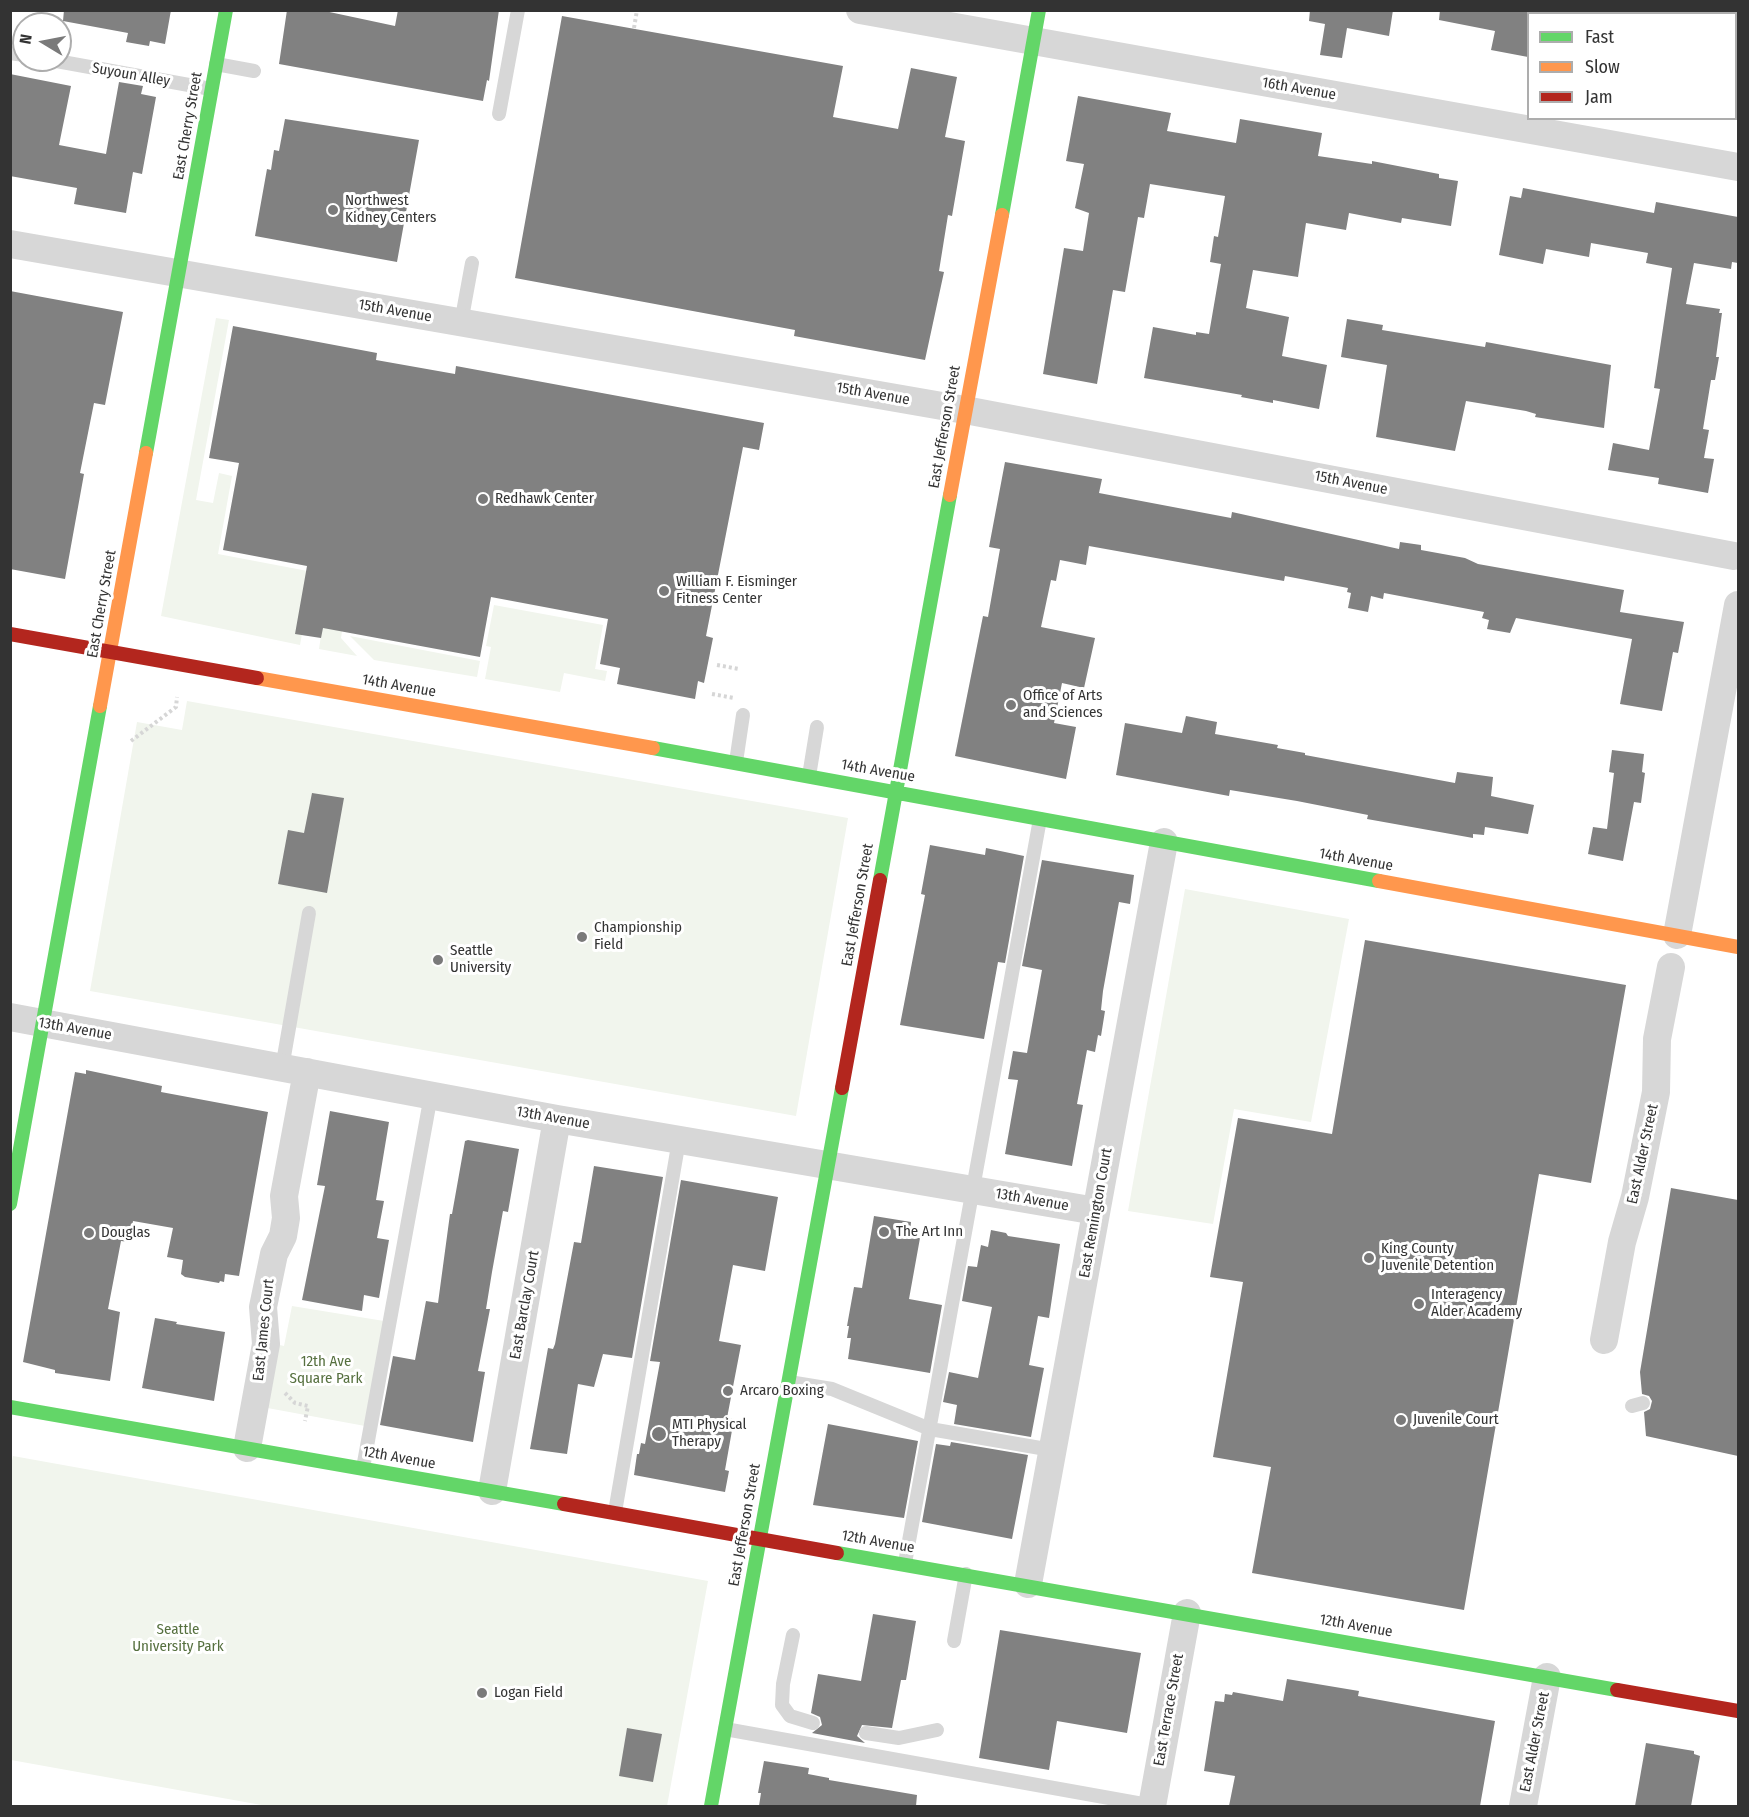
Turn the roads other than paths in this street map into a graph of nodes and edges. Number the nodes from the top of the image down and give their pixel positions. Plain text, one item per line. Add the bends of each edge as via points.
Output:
1 (226, 10) edge
2 (518, 10) edge
3 (860, 10) edge
4 (1039, 10) edge
5 (1033, 42) junction
6 (72, 64) edge
7 (216, 64) junction
8 (254, 71) dead end
9 (212, 89) junction
10 (499, 114) dead end
11 (1738, 167) edge
12 (10, 244) edge
13 (472, 262) dead end
14 (178, 274) junction
15 (461, 323) junction
16 (965, 410) junction
17 (1737, 558) edge
18 (1738, 605) edge
19 (10, 633) edge
20 (110, 652) junction
21 (743, 716) dead end
22 (817, 727) dead end
23 (736, 762) junction
24 (809, 776) junction
25 (896, 791) junction
26 (1040, 819) junction
27 (1164, 842) junction
28 (309, 913) dead end
29 (1677, 935) junction
30 (1738, 946) edge
31 (1671, 967) dead end
32 (10, 1017) edge
33 (43, 1023) junction
34 (294, 1070) junction
35 (431, 1095) junction
36 (557, 1119) junction
37 (680, 1140) junction
38 (828, 1165) junction
39 (973, 1190) junction
40 (10, 1204) edge
41 (1096, 1211) junction
42 (1604, 1340) dead end
43 (788, 1382) junction
44 (10, 1407) edge
45 (930, 1428) junction
46 (247, 1448) junction
47 (1052, 1450) junction
48 (363, 1468) junction
49 (492, 1491) junction
50 (615, 1512) junction
51 (759, 1538) junction
52 (905, 1563) junction
53 (966, 1574) junction
54 (1028, 1584) junction
55 (1187, 1613) junction
56 (793, 1635) dead end
57 (954, 1641) dead end
58 (1548, 1677) junction
59 (1738, 1711) edge
60 (813, 1723) dead end
61 (725, 1729) junction
62 (937, 1730) dead end
63 (866, 1733) dead end
64 (711, 1806) edge
65 (1154, 1806) edge
66 (1522, 1806) edge

1 - 7 street, East Cherry Street
2 - 10 lane
3 - 5 street, 16th Avenue
4 - 5 street, East Jefferson Street
5 - 11 street, 16th Avenue
5 - 16 street, East Jefferson Street
6 - 9 lane, Suyoun Alley
7 - 8 lane
7 - 9 street, East Cherry Street
9 - 14 street, East Cherry Street
12 - 14 street, 15th Avenue
13 - 15 lane
14 - 15 street, 15th Avenue
14 - 20 street, East Cherry Street
15 - 16 street, 15th Avenue
16 - 17 street, 15th Avenue
16 - 25 street, East Jefferson Street
18 - 29 street
19 - 20 street, 14th Avenue
20 - 23 street, 14th Avenue
20 - 33 street, East Cherry Street
21 - 23 lane
22 - 24 lane
23 - 24 street, 14th Avenue
24 - 25 street, 14th Avenue
25 - 26 street, 14th Avenue
25 - 38 street, East Jefferson Street
26 - 27 street, 14th Avenue
26 - 39 lane
27 - 29 street, 14th Avenue
27 - 41 street, East Remington Court
28 - 34 lane
29 - 30 street, 14th Avenue
31 - 42 street, East Alder Street via 1657,1039 1656,1092
32 - 33 street, 13th Avenue
33 - 34 street, 13th Avenue
33 - 40 street, East Cherry Street
34 - 35 street, 13th Avenue
34 - 46 street, East James Court via 284,1196 286,1218 263,1307 266,1344
35 - 36 street, 13th Avenue
35 - 48 lane
36 - 37 street, 13th Avenue
36 - 49 street, East Barclay Court
37 - 38 street, 13th Avenue
37 - 50 lane
38 - 39 street, 13th Avenue
38 - 43 street, East Jefferson Street
39 - 41 street, 13th Avenue
39 - 45 lane
41 - 47 street, East Remington Court
43 - 45 lane via 832,1389
43 - 51 street, East Jefferson Street
44 - 46 street, 12th Avenue
45 - 47 lane
45 - 52 lane
46 - 48 street, 12th Avenue
47 - 54 street, East Remington Court
48 - 49 street, 12th Avenue
49 - 50 street, 12th Avenue
50 - 51 street, 12th Avenue
51 - 52 street, 12th Avenue
51 - 61 street, East Jefferson Street
52 - 53 street, 12th Avenue
53 - 54 street, 12th Avenue
53 - 57 lane
54 - 55 street, 12th Avenue
55 - 58 street, 12th Avenue
55 - 65 street, East Terrace Street
56 - 60 lane via 783,1705 790,1716
58 - 59 street, 12th Avenue
58 - 66 street, East Alder Street
61 - 64 street, East Jefferson Street
61 - 65 lane
62 - 63 lane via 899,1738

